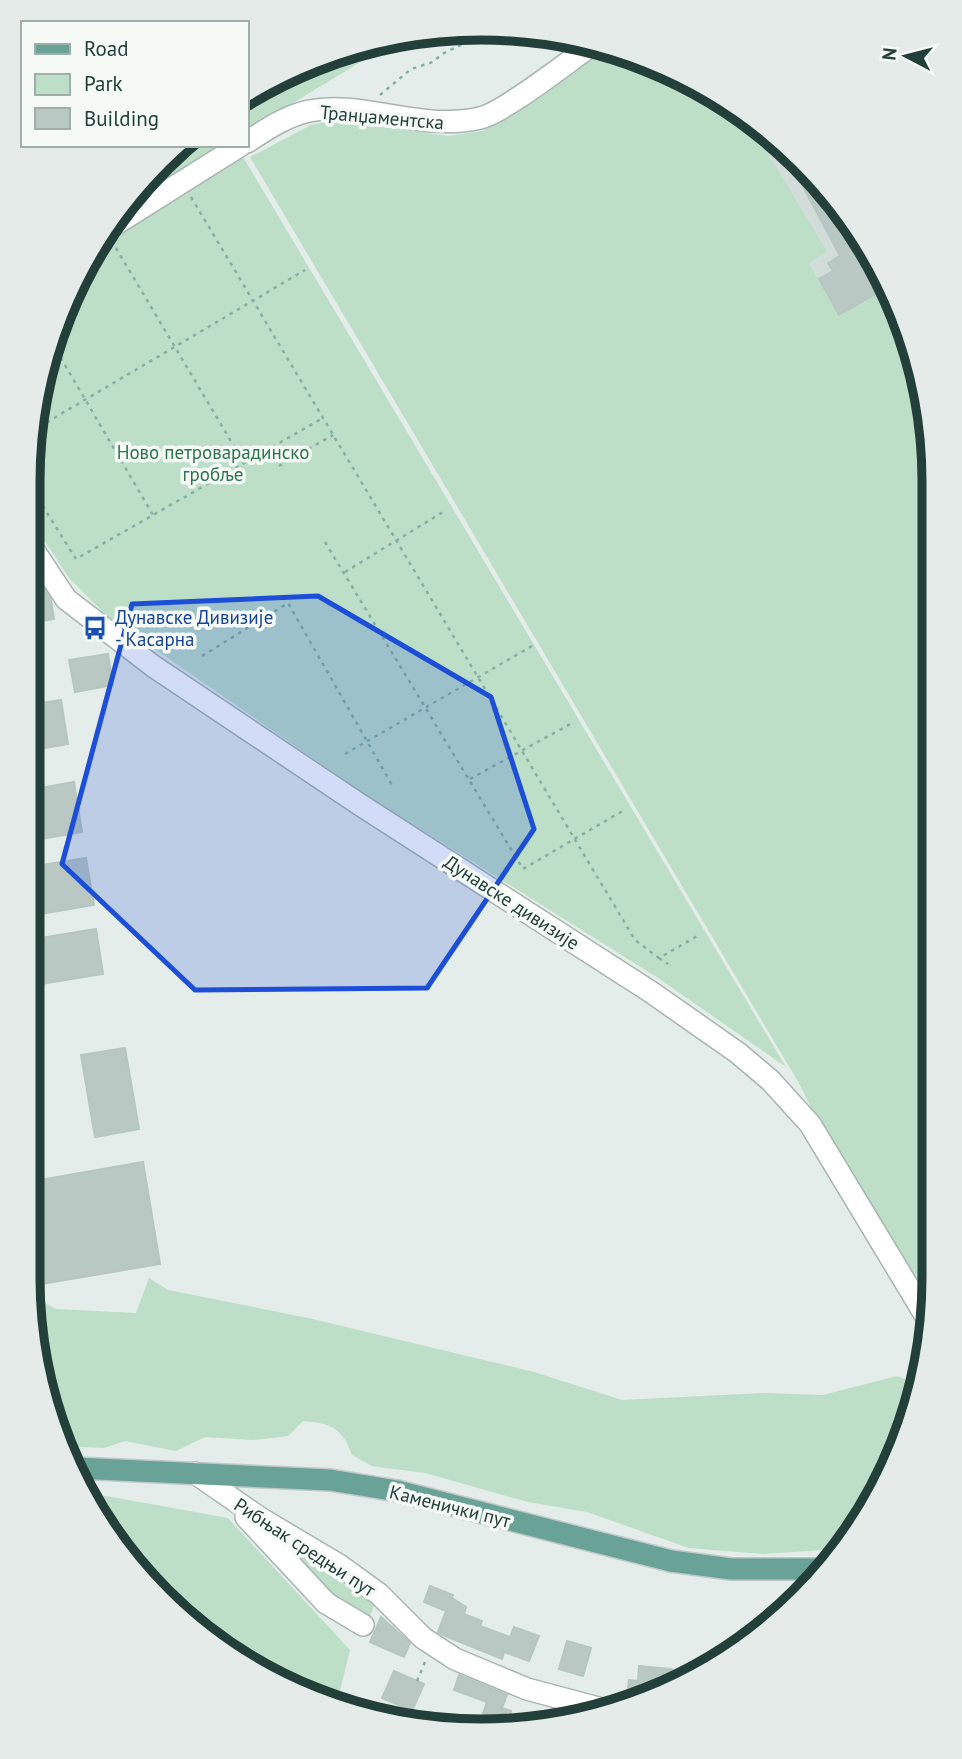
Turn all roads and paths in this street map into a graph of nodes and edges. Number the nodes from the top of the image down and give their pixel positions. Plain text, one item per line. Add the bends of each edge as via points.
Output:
1 (472, 40) edge
2 (582, 52) edge
3 (358, 113) junction
4 (248, 141) edge
5 (238, 147) edge
6 (187, 191) dead end
7 (129, 215) edge
8 (116, 248) dead end
9 (305, 270) dead end
10 (253, 301) junction
11 (175, 346) junction
12 (59, 355) edge
13 (85, 399) junction
14 (323, 418) junction
15 (44, 423) edge
16 (333, 435) junction
17 (244, 463) junction
18 (279, 466) dead end
19 (40, 502) edge
20 (443, 512) dead end
21 (153, 515) junction
22 (396, 540) junction
23 (325, 541) dead end
24 (40, 560) edge
25 (345, 572) junction
26 (531, 646) dead end
27 (202, 656) dead end
28 (478, 678) junction
29 (426, 707) junction
30 (574, 722) dead end
31 (368, 741) junction
32 (522, 752) junction
33 (345, 754) dead end
34 (470, 779) junction
35 (393, 785) dead end
36 (626, 809) dead end
37 (574, 838) junction
38 (699, 935) dead end
39 (659, 957) junction
40 (668, 964) dead end
41 (921, 1308) edge
42 (84, 1468) edge
43 (195, 1473) junction
44 (229, 1497) junction
45 (812, 1569) edge
46 (363, 1625) dead end
47 (589, 1705) edge

1 - 3 path via 411,69
2 - 3 street, Транџаментска via 484,117 452,124
3 - 4 street, Транџаментска via 330,108 300,113
5 - 7 street
6 - 10 path
8 - 11 path
9 - 10 path
10 - 11 path
10 - 14 path
11 - 13 path
11 - 17 path
12 - 13 path
13 - 15 path
13 - 21 path
14 - 16 path
14 - 17 path
16 - 18 path
16 - 22 path
17 - 21 path
19 - 21 path via 76,559
20 - 22 path
22 - 25 path
22 - 28 path
23 - 25 path
24 - 41 street, Дунавске дивизије via 66,599 153,666 651,992 770,1080 810,1124
25 - 29 path
26 - 28 path
27 - 31 path via 288,603
28 - 29 path
28 - 32 path
29 - 31 path
29 - 34 path
30 - 32 path
31 - 33 path
31 - 35 path
32 - 34 path
32 - 37 path
34 - 37 path via 523,869
36 - 37 path
37 - 39 path via 635,940
38 - 39 path
39 - 40 path
42 - 43 main road, Каменички пут
43 - 44 street, Рибњак средњи пут
43 - 45 main road, Каменички пут via 330,1480 397,1491 671,1561 732,1569
44 - 46 street via 326,1603
44 - 47 street, Рибњак средњи пут via 339,1565 379,1594 423,1638 455,1659 527,1689

